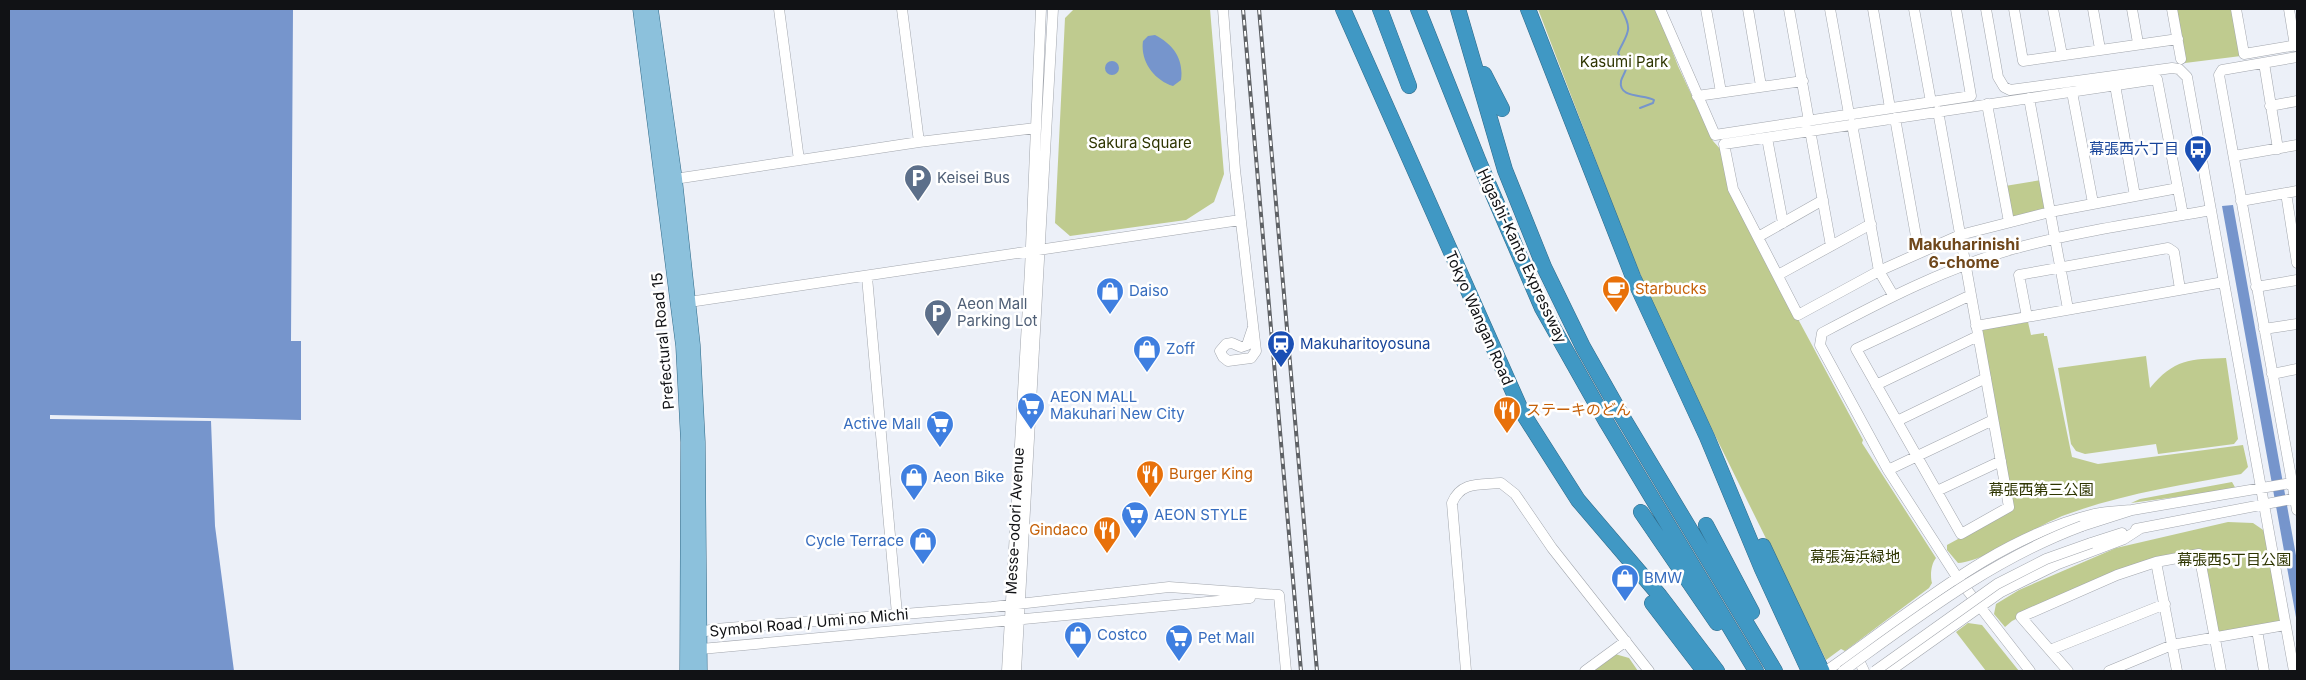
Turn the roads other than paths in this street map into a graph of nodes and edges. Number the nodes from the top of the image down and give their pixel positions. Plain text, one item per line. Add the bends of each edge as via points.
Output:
1 (640, 9) edge
2 (651, 9) edge
3 (779, 9) edge
4 (902, 9) edge
5 (1041, 9) edge
6 (1053, 9) edge
7 (1223, 9) edge
8 (1344, 9) edge
9 (1348, 9) edge
10 (1380, 9) edge
11 (1418, 9) edge
12 (1458, 9) edge
13 (1528, 9) edge
14 (1660, 9) edge
15 (1706, 9) edge
16 (1748, 9) edge
17 (1789, 9) edge
18 (1830, 9) edge
19 (1873, 9) edge
20 (1914, 9) edge
21 (1956, 9) edge
22 (1986, 9) edge
23 (2014, 9) edge
24 (2054, 9) edge
25 (2093, 9) edge
26 (2132, 9) edge
27 (2172, 9) edge
28 (2236, 9) edge
29 (2289, 9) edge
30 (1350, 25) junction
31 (1467, 36) junction
32 (2178, 39) junction
33 (2138, 43) junction
34 (2296, 46) edge
35 (2100, 49) junction
36 (2062, 55) junction
37 (2297, 57) edge
38 (2181, 59) dead end
39 (2264, 63) junction
40 (1803, 81) junction
41 (2115, 85) junction
42 (1409, 86) dead end
43 (1761, 86) junction
44 (1721, 92) junction
45 (2072, 92) junction
46 (1697, 96) junction
47 (2029, 98) junction
48 (2297, 101) edge
49 (1931, 102) junction
50 (1987, 104) junction
51 (2270, 106) junction
52 (1502, 109) dead end
53 (1938, 111) junction
54 (1893, 113) junction
55 (1851, 119) junction
56 (1810, 126) junction
57 (1036, 128) junction
58 (1767, 138) junction
59 (919, 142) junction
60 (2297, 146) edge
61 (2278, 149) junction
62 (2234, 156) junction
63 (799, 160) junction
64 (669, 180) junction
65 (2178, 188) junction
66 (2297, 192) edge
67 (2286, 193) junction
68 (2136, 196) junction
69 (1823, 200) junction
70 (2241, 201) junction
71 (2092, 203) junction
72 (2211, 210) junction
73 (2050, 212) junction
74 (2183, 215) junction
75 (1240, 220) junction
76 (2009, 222) junction
77 (1783, 223) junction
78 (1870, 224) junction
79 (1960, 235) junction
80 (2295, 236) edge
81 (1758, 237) junction
82 (2055, 239) junction
83 (1831, 246) junction
84 (1040, 250) junction
85 (1029, 251) junction
86 (1920, 253) junction
87 (2297, 263) edge
88 (1965, 265) junction
89 (2060, 268) junction
90 (1879, 271) junction
91 (1778, 276) junction
92 (867, 277) junction
93 (2297, 280) edge
94 (2224, 282) junction
95 (2256, 287) junction
96 (2180, 289) junction
97 (1971, 295) junction
98 (1892, 296) junction
99 (689, 302) junction
100 (2068, 310) junction
101 (2027, 317) junction
102 (2297, 324) edge
103 (1253, 327) dead end
104 (2264, 329) junction
105 (1977, 331) junction
106 (2297, 370) edge
107 (2272, 374) junction
108 (1986, 378) junction
109 (1876, 385) junction
110 (1522, 412) junction
111 (1993, 420) junction
112 (1897, 421) junction
113 (1917, 456) junction
114 (2001, 461) junction
115 (1888, 470) junction
116 (1723, 476) junction
117 (2292, 483) edge
118 (2264, 488) junction
119 (1937, 491) junction
120 (2294, 499) edge
121 (2267, 504) junction
122 (2132, 510) junction
123 (2297, 510) edge
124 (1640, 512) dead end
125 (1706, 525) dead end
126 (2141, 528) junction
127 (2156, 562) junction
128 (1957, 577) junction
129 (1279, 595) junction
130 (1015, 604) junction
131 (2165, 604) junction
132 (1978, 607) junction
133 (898, 614) junction
134 (1014, 620) junction
135 (2285, 625) junction
136 (2257, 630) junction
137 (701, 632) junction
138 (2214, 638) junction
139 (1626, 640) junction
140 (687, 644) junction
141 (2172, 645) junction
142 (701, 648) junction
143 (2050, 650) junction
144 (1855, 652) junction
145 (687, 671) edge
146 (700, 671) edge
147 (1007, 671) edge
148 (1016, 671) edge
149 (1286, 671) edge
150 (1466, 671) edge
151 (1585, 671) edge
152 (1649, 671) edge
153 (1704, 671) edge
154 (1717, 671) edge
155 (1755, 671) edge
156 (1776, 671) edge
157 (1809, 671) edge
158 (1822, 671) edge
159 (1826, 671) edge
160 (1843, 671) edge
161 (1864, 671) edge
162 (1875, 671) edge
163 (1890, 671) edge
164 (2030, 671) edge
165 (2068, 671) edge
166 (2109, 671) edge
167 (2177, 671) edge
168 (2221, 671) edge
169 (2264, 671) edge
170 (2294, 671) edge

1 - 64 main road, Prefectural Road 15
2 - 64 main road, Prefectural Road 15
3 - 63 street
4 - 59 street
5 - 57 street, Messe-odori Avenue
6 - 84 street, Messe-odori Avenue
7 - 75 street
8 - 30 highway, Tokyo Wangan Road
9 - 30 highway
10 - 42 highway
11 - 155 highway, Higashi-Kanto Expressway via 1542,308
12 - 31 highway, Higashi-Kanto Expressway
13 - 116 highway via 1634,277
14 - 46 street
15 - 44 street
16 - 43 street
17 - 40 street
18 - 55 street
19 - 54 street
20 - 49 street
21 - 49 street via 1971,96
22 - 72 street via 1998,77 2010,90 2153,69 2172,68 2183,73 2187,77
23 - 36 street via 2024,61
24 - 36 street
25 - 35 street
26 - 33 street
27 - 32 street
28 - 34 street via 2244,54
29 - 34 street
30 - 110 highway, Tokyo Wangan Road
31 - 52 highway
31 - 156 highway, Higashi-Kanto Expressway via 1505,170 1561,302 1622,416
32 - 33 street
32 - 38 street
33 - 35 street
35 - 36 street
37 - 39 street
39 - 51 street
39 - 62 street via 2220,72
40 - 43 street
40 - 56 street
41 - 45 street
41 - 65 street via 2157,79
41 - 68 street
43 - 44 street
44 - 46 street
45 - 47 street
45 - 71 street
46 - 56 street via 1715,135
47 - 50 street
47 - 73 street
48 - 51 street
49 - 54 street
50 - 53 street
50 - 76 street
51 - 61 street
53 - 54 street
53 - 79 street
54 - 55 street
54 - 86 street
55 - 56 street
55 - 78 street
56 - 58 street
56 - 69 street
57 - 59 street
57 - 85 street, Messe-odori Avenue
58 - 77 street
58 - 81 street via 1724,144 1733,189
59 - 63 street
60 - 61 street
61 - 62 street
62 - 70 street
63 - 64 street
64 - 99 main road, Prefectural Road 15
64 - 140 main road, Prefectural Road 15 via 686,389
65 - 68 street
65 - 74 street
66 - 67 street
67 - 70 street
67 - 80 street
68 - 71 street
69 - 77 street
69 - 83 street
70 - 95 street
71 - 73 street
72 - 74 street
72 - 94 street
73 - 76 street
73 - 82 street
74 - 82 street
75 - 84 street
75 - 103 street
76 - 79 street
77 - 81 street
78 - 83 street
78 - 90 street
79 - 86 street
79 - 88 street
80 - 87 street
81 - 91 street
82 - 88 street
82 - 89 street
83 - 91 street
84 - 85 street
84 - 130 street, Messe-odori Avenue
85 - 92 street
85 - 130 street, Messe-odori Avenue
86 - 90 street
88 - 97 street
88 - 98 street
89 - 96 street via 2168,248 2174,252
89 - 100 street
89 - 101 street via 2019,275
90 - 91 street via 1798,315
90 - 98 street
92 - 99 street
92 - 133 street
93 - 95 street
94 - 96 street
94 - 118 street
95 - 104 street
96 - 100 street
97 - 105 street
97 - 109 street via 1856,349
98 - 115 street via 1822,333 1820,345
99 - 137 main road, Prefectural Road 15 via 696,397
100 - 101 street
101 - 105 street
102 - 104 street
104 - 107 street
105 - 108 street
105 - 109 street
106 - 107 street
107 - 117 street
108 - 111 street
108 - 112 street
109 - 112 street
110 - 153 highway via 1528,429 1571,502
110 - 154 highway, Tokyo Wangan Road via 1578,500
111 - 113 street
111 - 114 street
112 - 113 street
113 - 115 street
113 - 119 street
114 - 119 street
114 - 119 street via 2009,507 1961,534
115 - 128 street
116 - 157 highway
116 - 158 highway via 1733,484
117 - 118 street
117 - 120 street
118 - 121 street
118 - 122 street
120 - 121 street
120 - 123 street
121 - 126 street
121 - 135 street
122 - 128 street via 2096,513 2065,523 2008,548
122 - 160 street, bridge via 2082,526 2011,557 1981,574
124 - 155 highway via 1739,654
125 - 156 highway via 1766,640
126 - 132 street via 2124,539 2026,579
126 - 162 street, bridge via 2046,559 1997,584
127 - 131 street
127 - 138 street via 2199,554
127 - 143 street via 2117,575 2021,617
128 - 132 street
128 - 144 street
129 - 130 street, Symbol Road / Umi no Michi via 1169,587
129 - 134 street, Symbol Road / Umi no Michi
129 - 149 street
130 - 133 street, Symbol Road / Umi no Michi
130 - 134 street, Messe-odori Avenue
131 - 141 street
131 - 143 street
132 - 163 street
132 - 164 street
133 - 137 street, Symbol Road / Umi no Michi
134 - 142 street, Symbol Road / Umi no Michi
134 - 147 street, Messe-odori Avenue
134 - 148 street, Messe-odori Avenue
135 - 136 street
135 - 170 street
136 - 138 street
136 - 169 street
137 - 140 street, Symbol Road / Umi no Michi
137 - 142 main road, Prefectural Road 15
138 - 141 street
138 - 168 street
139 - 150 street via 1552,548 1508,486 1501,483 1469,485 1459,491 1452,503
139 - 151 street
139 - 152 street
140 - 142 street, Symbol Road / Umi no Michi
140 - 145 main road, Prefectural Road 15
141 - 166 street
141 - 167 street
142 - 146 main road, Prefectural Road 15
143 - 165 street
144 - 159 street
144 - 161 street

